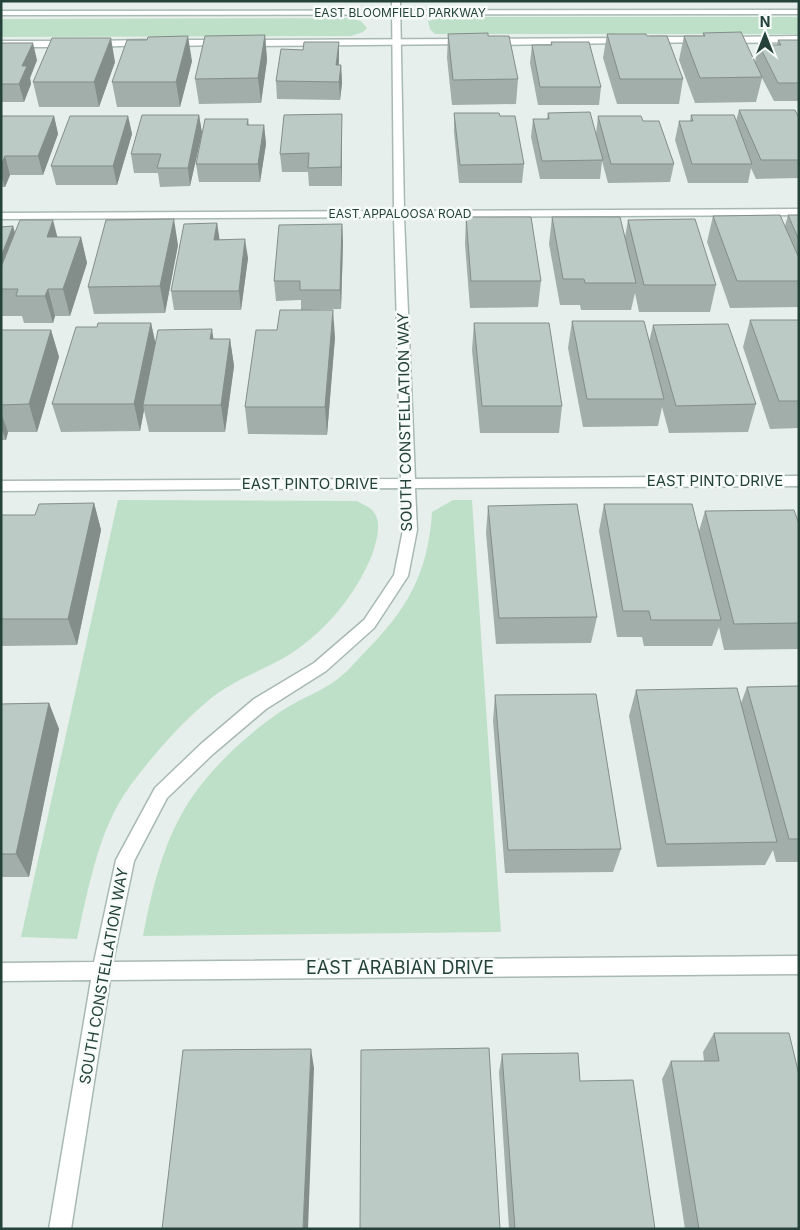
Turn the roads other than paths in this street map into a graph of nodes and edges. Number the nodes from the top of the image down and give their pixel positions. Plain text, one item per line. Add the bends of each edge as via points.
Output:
1 (396, 7) edge
2 (799, 12) edge
3 (1, 14) edge
4 (799, 39) edge
5 (642, 40) edge
6 (632, 41) edge
7 (397, 42) junction
8 (229, 43) edge
9 (239, 43) edge
10 (1, 44) edge
11 (799, 212) edge
12 (399, 214) junction
13 (1, 216) edge
14 (799, 481) edge
15 (408, 483) junction
16 (1, 486) edge
17 (799, 965) edge
18 (102, 971) junction
19 (1, 972) edge
20 (60, 1229) edge

1 - 2 street, EAST BLOOMFIELD PARKWAY
1 - 3 street, EAST BLOOMFIELD PARKWAY
1 - 7 street, SOUTH CONSTELLATION WAY
4 - 5 street
6 - 7 street, EAST BLOOMFIELD PARKWAY
7 - 9 street, EAST BLOOMFIELD PARKWAY
7 - 12 street, SOUTH CONSTELLATION WAY
8 - 10 street
11 - 12 street, EAST APPALOOSA ROAD
12 - 13 street, EAST APPALOOSA ROAD
12 - 15 street, SOUTH CONSTELLATION WAY
14 - 15 street, EAST PINTO DRIVE
15 - 16 street, EAST PINTO DRIVE
15 - 18 street, SOUTH CONSTELLATION WAY via 410,530 401,576 369,624 320,667 260,704 206,749 162,793 125,860
17 - 18 street, EAST ARABIAN DRIVE
18 - 19 street, EAST ARABIAN DRIVE
18 - 20 street, SOUTH CONSTELLATION WAY

